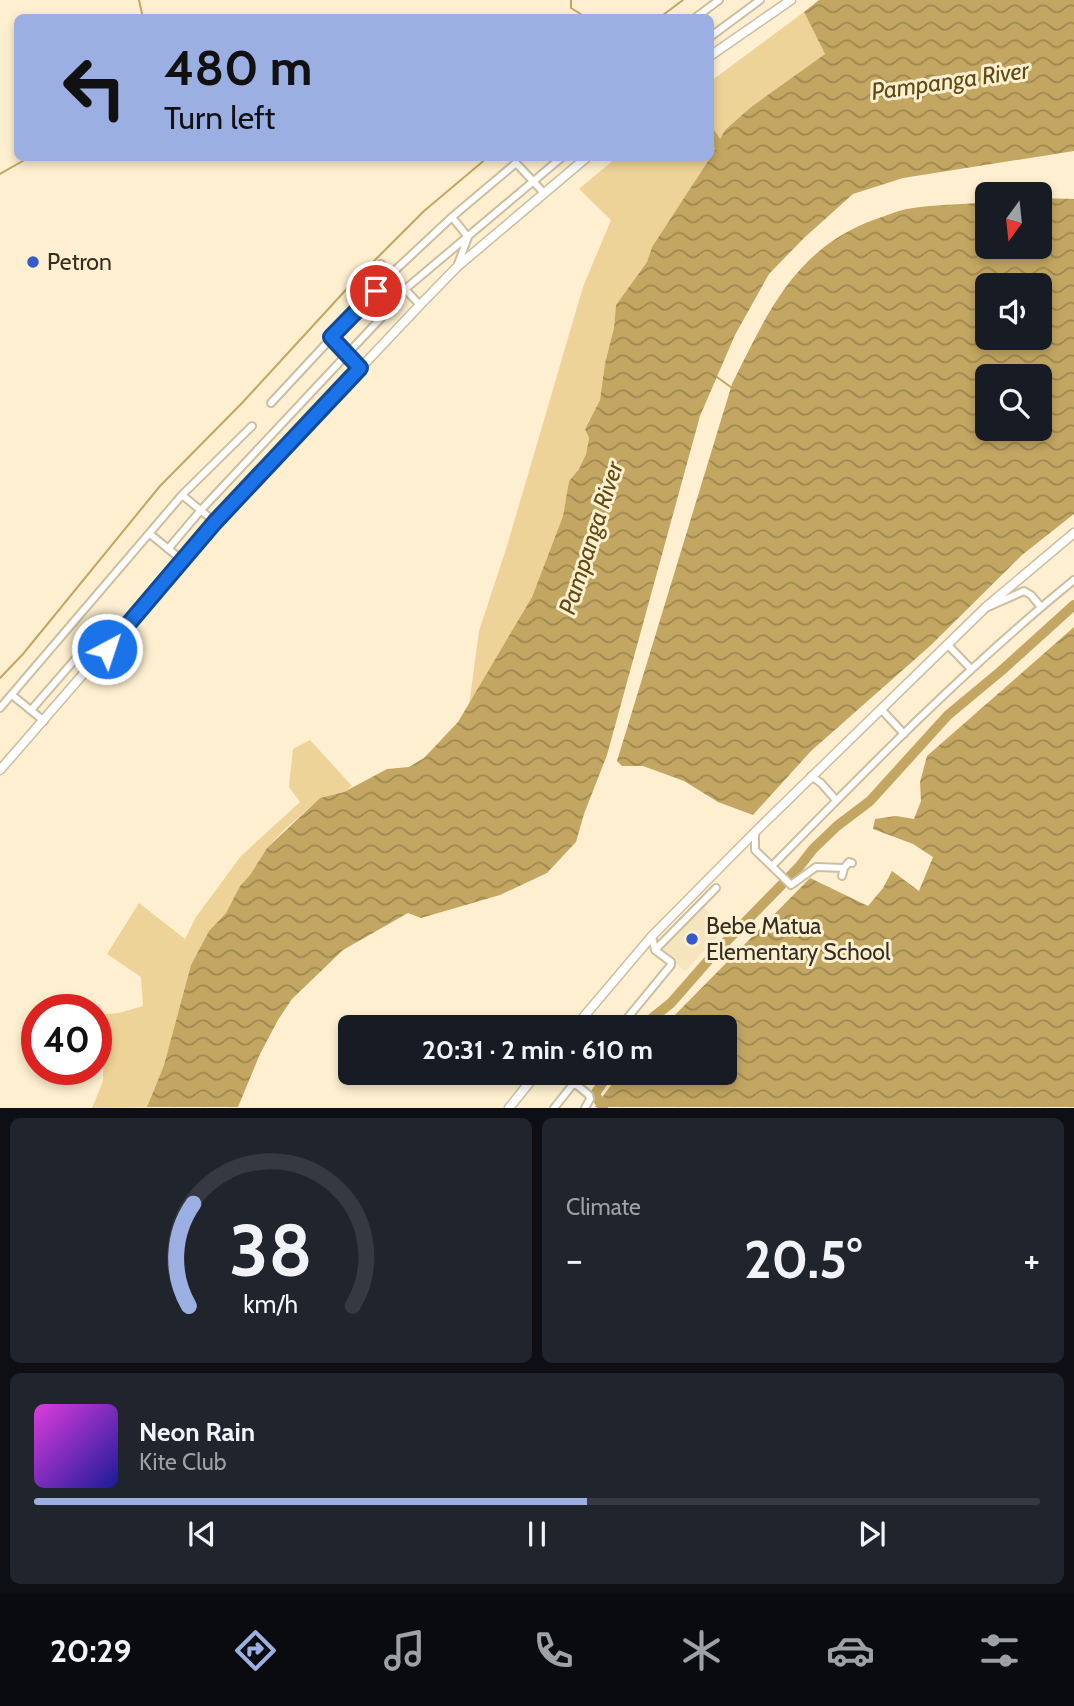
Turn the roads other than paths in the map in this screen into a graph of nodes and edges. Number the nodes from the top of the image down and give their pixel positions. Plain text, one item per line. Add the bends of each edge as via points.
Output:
1 (719, 0) edge
2 (760, 0) edge
3 (791, 0) edge
4 (700, 14) edge
5 (714, 34) edge
6 (714, 53) edge
7 (558, 161) edge
8 (582, 161) edge
9 (533, 182) junction
10 (544, 193) junction
11 (452, 217) junction
12 (468, 237) junction
13 (381, 264) dead end
14 (458, 266) junction
15 (390, 275) junction
16 (404, 290) junction
17 (420, 305) junction
18 (331, 337) junction
19 (347, 355) junction
20 (360, 368) junction
21 (271, 403) dead end
22 (252, 426) dead end
23 (182, 495) junction
24 (201, 510) junction
25 (215, 522) junction
26 (1074, 533) edge
27 (150, 534) junction
28 (168, 549) junction
29 (182, 560) junction
30 (1074, 580) edge
31 (986, 607) junction
32 (1041, 607) junction
33 (948, 645) junction
34 (85, 648) dead end
35 (971, 669) junction
36 (12, 695) junction
37 (0, 708) edge
38 (881, 709) junction
39 (31, 710) junction
40 (44, 721) junction
41 (904, 734) junction
42 (0, 770) edge
43 (811, 776) junction
44 (836, 800) junction
45 (755, 832) junction
46 (852, 863) dead end
47 (772, 866) junction
48 (716, 888) dead end
49 (652, 936) junction
50 (656, 950) junction
51 (585, 1015) edge
52 (630, 1015) edge
53 (527, 1085) edge
54 (572, 1085) edge
55 (578, 1085) edge
56 (509, 1108) edge
57 (554, 1108) edge
58 (585, 1108) edge

1 - 4 street
2 - 5 street
3 - 6 street
7 - 9 street
8 - 10 street
9 - 10 street
9 - 11 street via 516,163
9 - 12 street
10 - 14 street
11 - 12 street
11 - 15 street
12 - 14 street
12 - 16 street
13 - 15 street
14 - 17 street
15 - 16 street
15 - 18 street
16 - 17 street
16 - 19 street
17 - 20 street
18 - 19 street
18 - 21 street
19 - 20 street
19 - 24 street
20 - 25 street
22 - 23 street
23 - 24 street
23 - 27 street
24 - 25 street
24 - 28 street
25 - 29 street
26 - 31 street
27 - 28 street
27 - 36 street
28 - 29 street
29 - 40 street
30 - 32 street
31 - 32 street via 1024,591
31 - 33 street
32 - 35 street
33 - 35 street
33 - 38 street
34 - 39 street
35 - 41 street
36 - 37 street
36 - 39 street
38 - 41 street
38 - 43 street
39 - 40 street
40 - 42 street
41 - 44 street
43 - 44 street
43 - 45 street
44 - 47 street
45 - 47 street via 755,850
45 - 49 street
46 - 47 street via 843,872 816,867 791,885
48 - 50 street
49 - 50 street
49 - 51 street
50 - 52 street via 671,965
53 - 56 street
54 - 57 street
55 - 58 street via 589,1094

